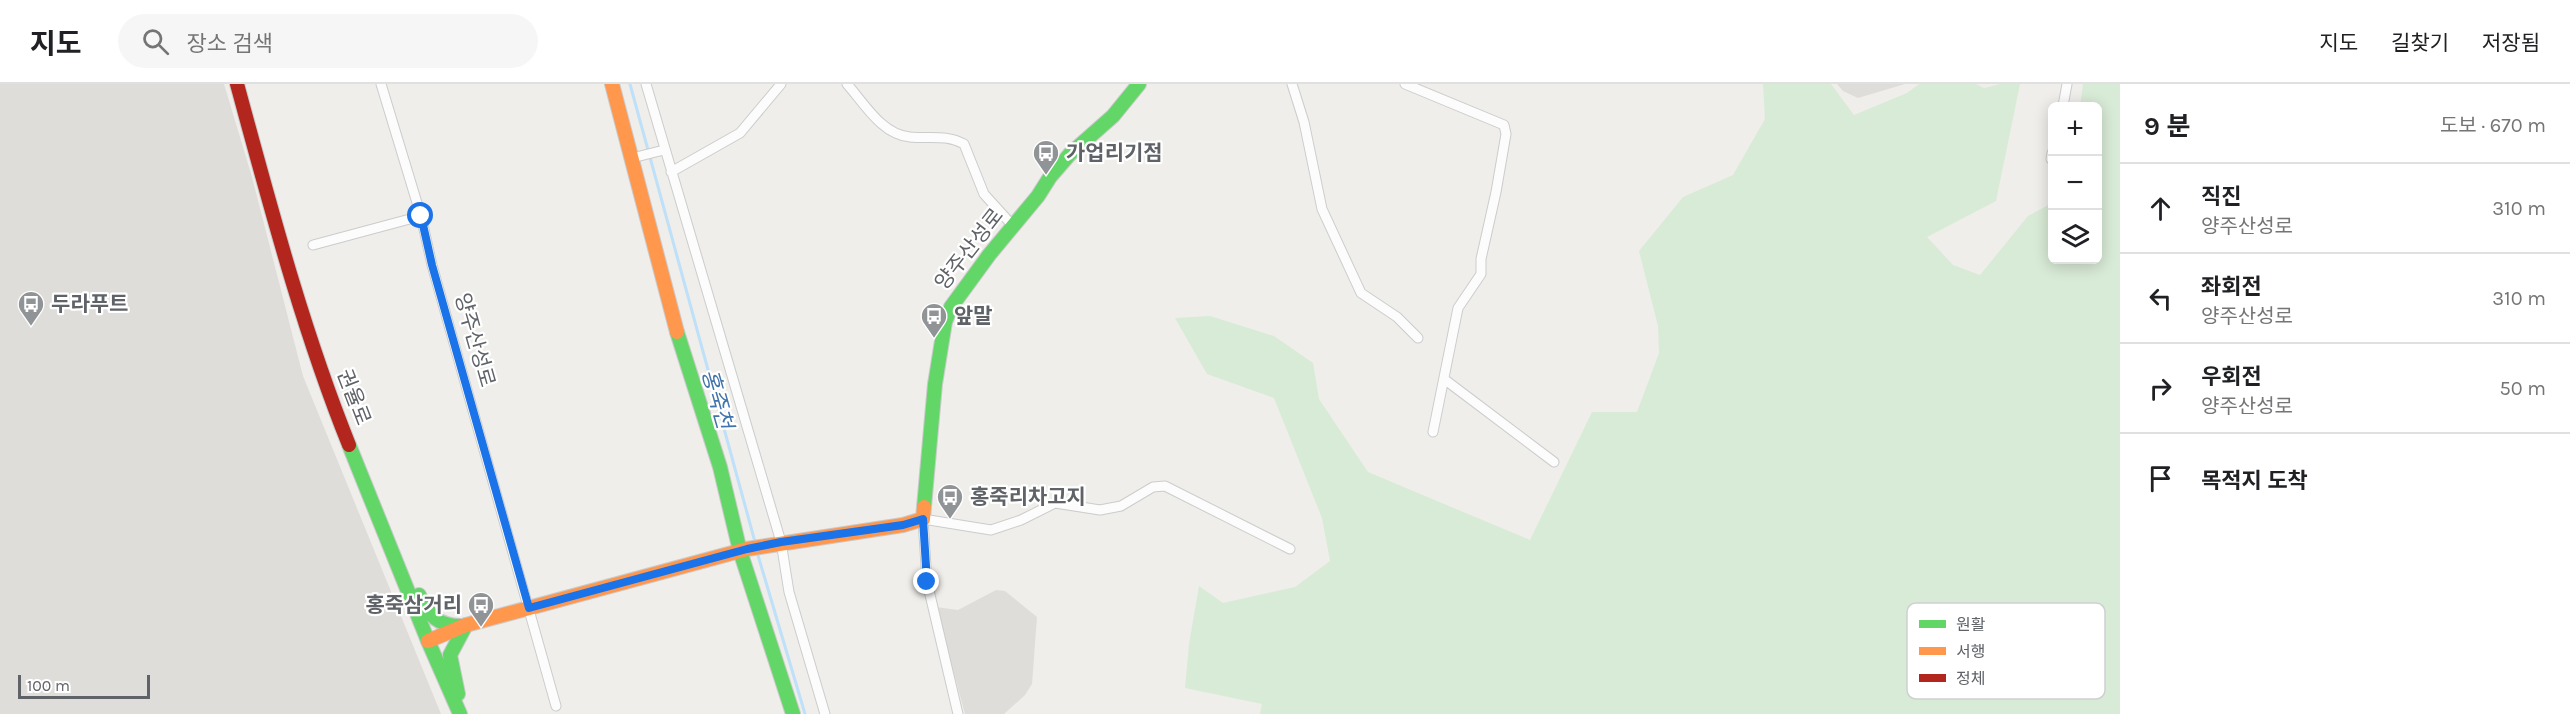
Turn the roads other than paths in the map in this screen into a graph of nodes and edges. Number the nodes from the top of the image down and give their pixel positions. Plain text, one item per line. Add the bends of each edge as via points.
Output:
1 (237, 84) edge
2 (381, 84) edge
3 (612, 84) edge
4 (646, 84) edge
5 (781, 84) edge
6 (847, 84) edge
7 (1139, 84) edge
8 (1292, 84) edge
9 (1405, 84) edge
10 (2067, 84) edge
11 (2064, 102) edge
12 (664, 150) junction
13 (632, 158) junction
14 (671, 171) junction
15 (421, 216) junction
16 (1013, 226) junction
17 (313, 245) dead end
18 (1418, 338) dead end
19 (1444, 379) junction
20 (1433, 432) dead end
21 (1554, 462) dead end
22 (923, 519) junction
23 (781, 542) junction
24 (1290, 549) dead end
25 (743, 550) junction
26 (403, 575) junction
27 (529, 608) junction
28 (466, 625) junction
29 (428, 641) junction
30 (556, 706) dead end
31 (460, 714) edge
32 (793, 714) edge
33 (825, 714) edge
34 (958, 714) edge

1 - 26 street, 권율로 via 284,255 328,392
2 - 15 street, 양주산성로
3 - 13 street
4 - 12 street
5 - 14 street via 740,133
6 - 16 street via 894,133 909,137 945,136 964,144 984,194
7 - 16 street, 양주산성로 via 1113,116 1070,154
8 - 18 street via 1322,209 1361,293 1397,317
9 - 19 street via 1504,125 1506,134 1481,274 1458,308
10 - 11 street
12 - 13 street
12 - 14 street
13 - 25 street via 682,350
14 - 23 street
15 - 17 street
15 - 27 street, 양주산성로
16 - 22 street, 양주산성로 via 951,307 945,321
19 - 20 street
19 - 21 street
22 - 23 street
22 - 24 street via 991,530 1055,503 1100,510 1121,506 1153,487 1165,486
22 - 34 street, 양주산성로 via 927,582
23 - 25 street
23 - 33 street via 789,592
25 - 27 street
25 - 32 street
26 - 28 street via 430,618 447,626
26 - 29 street, 권율로
27 - 28 street
27 - 30 street, 양주산성로
28 - 29 street
28 - 31 street via 450,655
29 - 31 street, 권율로

